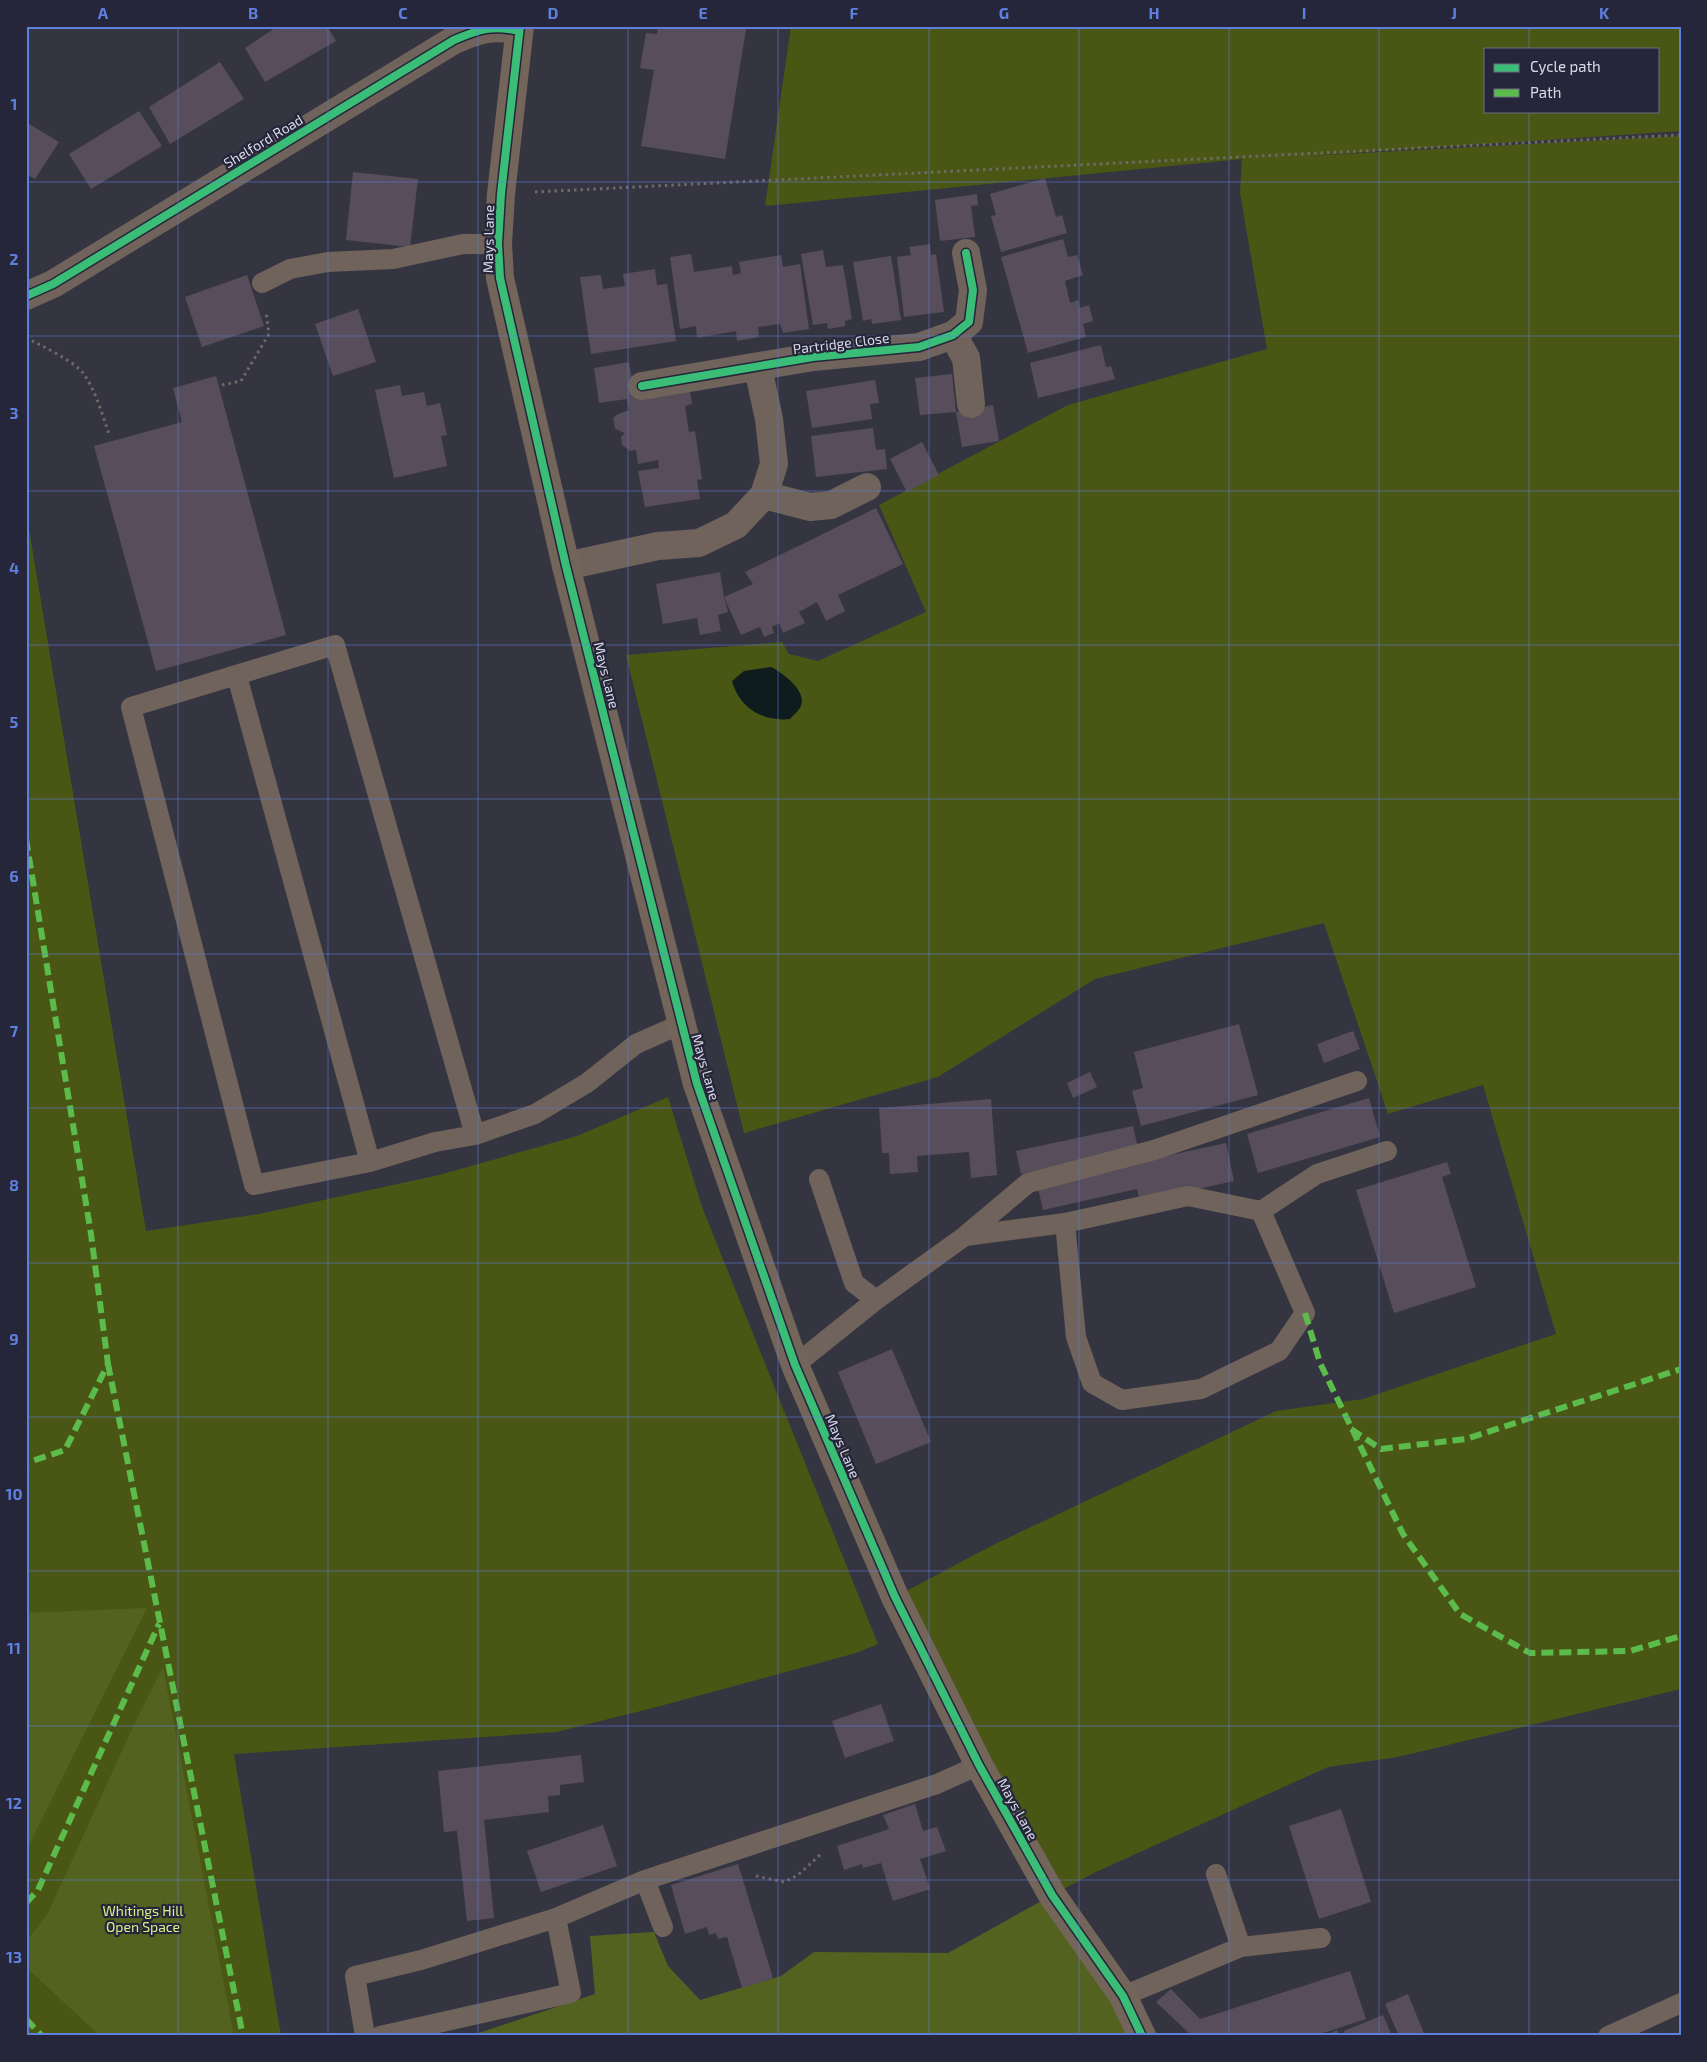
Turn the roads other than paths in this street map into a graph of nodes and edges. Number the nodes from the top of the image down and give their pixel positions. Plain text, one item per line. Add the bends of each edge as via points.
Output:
1 (520, 28) edge
2 (498, 244) junction
3 (966, 253) dead end
4 (262, 283) road end
5 (26, 296) edge
6 (953, 335) junction
7 (758, 368) junction
8 (642, 386) dead end
9 (971, 404) dead end
10 (868, 487) dead end
11 (764, 495) junction
12 (566, 566) junction
13 (238, 676) junction
14 (681, 1024) junction
15 (1357, 1081) dead end
16 (476, 1135) junction
17 (1387, 1151) dead end
18 (370, 1162) junction
19 (819, 1179) dead end
20 (1261, 1211) junction
21 (1065, 1224) junction
22 (965, 1236) junction
23 (876, 1300) junction
24 (795, 1364) junction
25 (979, 1765) junction
26 (1216, 1874) dead end
27 (645, 1880) junction
28 (556, 1918) junction
29 (663, 1927) dead end
30 (1321, 1938) dead end
31 (1241, 1947) junction
32 (1123, 1996) junction
33 (1681, 2002) edge
34 (365, 2036) edge
35 (380, 2036) edge
36 (1142, 2036) edge
37 (1608, 2036) edge

1 - 2 street, Mays Lane
1 - 5 street, Shelford Road via 499,26 480,29 454,40 53,284
2 - 4 lane via 463,244 393,259 328,262 290,269
2 - 12 street, Mays Lane via 500,278
3 - 6 street, Partridge Close via 973,290 969,322
6 - 7 street, Partridge Close via 919,347 813,357
6 - 9 street via 966,358
7 - 8 street, Partridge Close
7 - 11 street via 774,464
10 - 11 street via 830,504 810,507
11 - 12 street via 736,525 700,543 658,546
12 - 14 street, Mays Lane
13 - 16 lane via 336,645
13 - 18 lane
13 - 18 lane via 131,707 254,1185
14 - 16 lane via 636,1044 587,1083 535,1114
14 - 24 street, Mays Lane via 715,1141
15 - 22 lane via 1154,1150 1028,1183
16 - 18 lane via 435,1142
17 - 20 lane via 1317,1174
19 - 23 lane via 854,1283
20 - 21 lane via 1188,1196
20 - 21 lane via 1305,1313 1280,1351 1201,1389 1122,1400 1092,1382 1076,1337
21 - 22 lane
22 - 23 lane
23 - 24 lane
24 - 25 street, Mays Lane via 895,1597
25 - 27 lane via 937,1784
25 - 32 street, Mays Lane via 1052,1895
26 - 31 lane
27 - 28 lane
27 - 29 lane
28 - 34 lane via 421,1960 355,1976
28 - 35 lane via 571,1993
30 - 31 lane
31 - 32 lane
32 - 36 street, Mays Lane
33 - 37 lane

